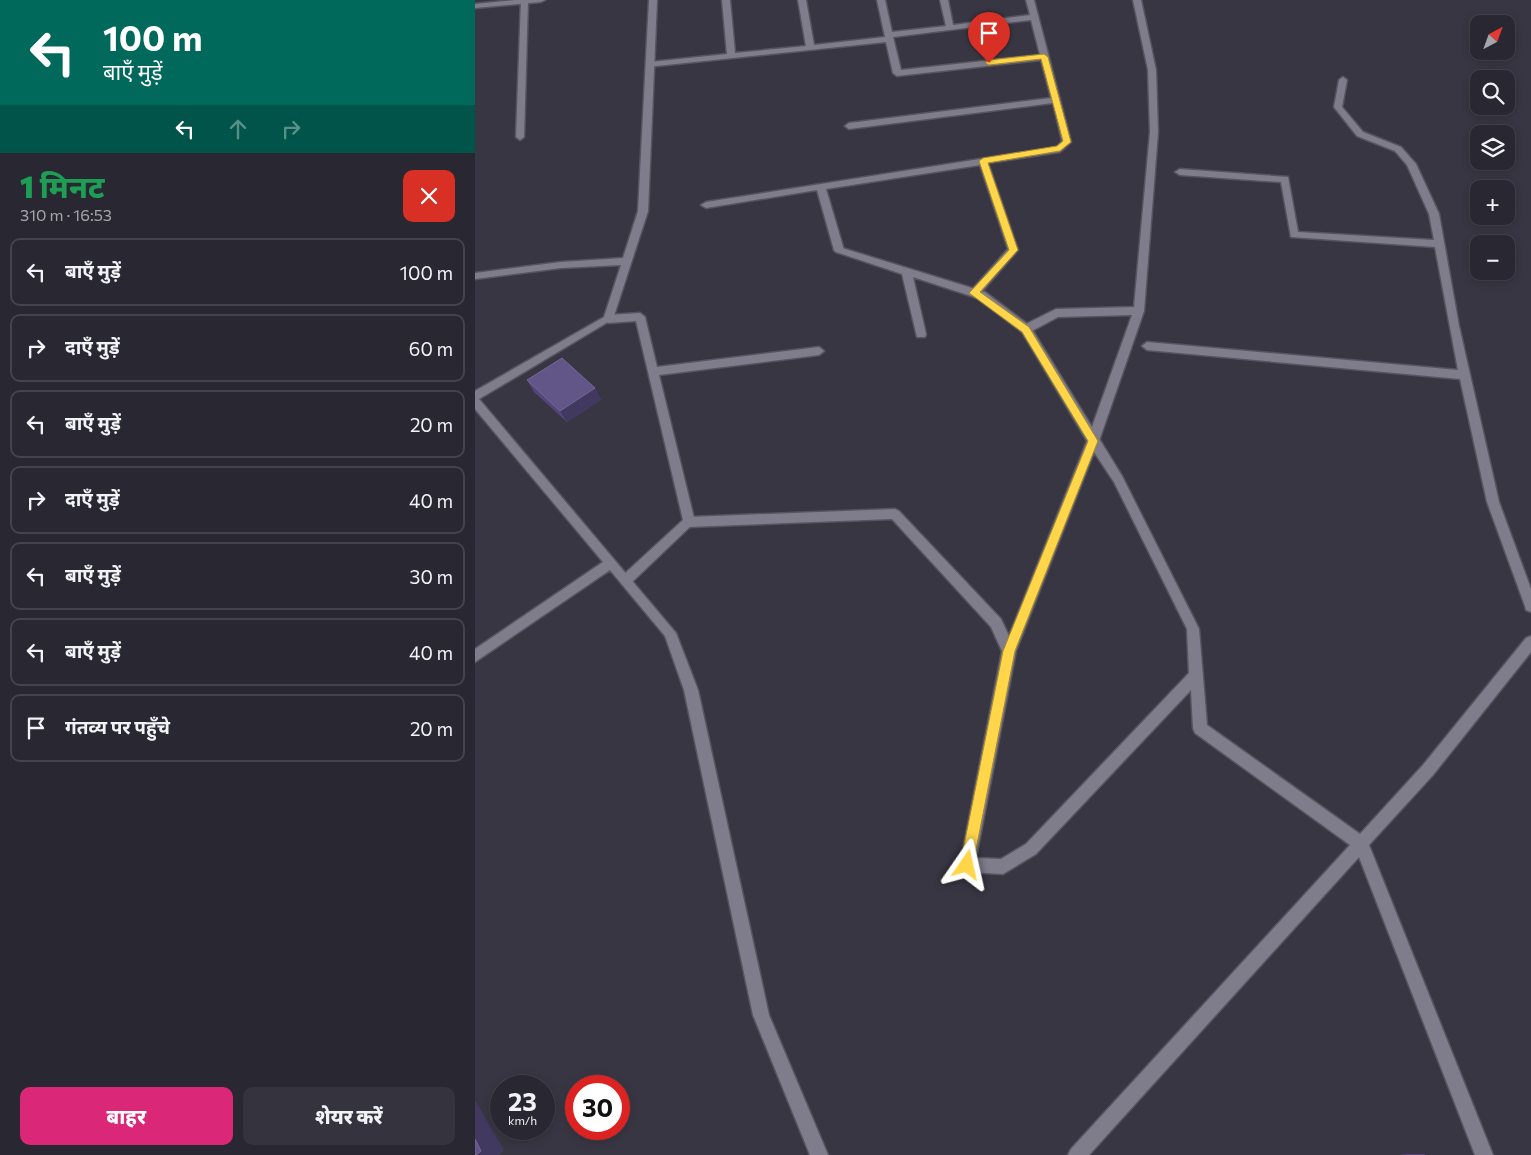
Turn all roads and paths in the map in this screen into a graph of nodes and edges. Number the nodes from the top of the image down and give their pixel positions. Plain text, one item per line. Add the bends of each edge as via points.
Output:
1 (541, 0) edge
2 (653, 0) edge
3 (726, 0) edge
4 (802, 0) edge
5 (881, 0) edge
6 (943, 0) edge
7 (1029, 0) edge
8 (1137, 0) edge
9 (518, 1) edge
10 (475, 6) edge
11 (1034, 17) junction
12 (950, 27) junction
13 (889, 37) junction
14 (811, 48) junction
15 (731, 56) junction
16 (1044, 57) junction
17 (650, 65) junction
18 (1343, 80) dead end
19 (1056, 100) junction
20 (849, 126) dead end
21 (520, 138) dead end
22 (983, 161) junction
23 (1180, 172) dead end
24 (821, 187) junction
25 (706, 206) dead end
26 (1439, 244) junction
27 (627, 261) junction
28 (907, 272) junction
29 (475, 276) edge
30 (974, 293) junction
31 (1139, 311) junction
32 (608, 319) junction
33 (1025, 329) junction
34 (921, 334) dead end
35 (1147, 346) dead end
36 (819, 351) dead end
37 (653, 372) junction
38 (1465, 375) junction
39 (475, 396) edge
40 (475, 401) edge
41 (1093, 441) junction
42 (689, 522) junction
43 (611, 563) junction
44 (625, 580) junction
45 (1531, 606) edge
46 (1531, 642) edge
47 (1009, 651) junction
48 (475, 656) edge
49 (1196, 675) junction
50 (1361, 844) junction
51 (819, 1155) edge
52 (1077, 1155) edge
53 (1484, 1155) edge

1 - 9 street
2 - 17 street
3 - 15 street
4 - 14 street
5 - 13 street
6 - 12 street
7 - 11 street
8 - 31 street via 1152,70 1154,132
9 - 10 street
9 - 21 street
11 - 12 street
11 - 16 street
12 - 13 street
13 - 14 street
13 - 16 street via 897,72
14 - 15 street
15 - 17 street
16 - 19 street
17 - 27 street via 643,211
18 - 26 street via 1338,107 1360,134 1398,149 1411,164 1435,214
19 - 20 street
19 - 22 street via 1067,142 1060,149
22 - 24 street
22 - 30 street via 1013,250
23 - 26 street via 1285,179 1294,235
24 - 25 street
24 - 28 street via 839,250
26 - 38 street
27 - 29 street
27 - 32 street
28 - 30 street
28 - 34 street
30 - 33 street
31 - 33 street via 1056,313
31 - 41 street
32 - 37 street via 640,317
32 - 39 street
33 - 41 street
35 - 38 street
36 - 37 street
37 - 42 street
38 - 45 street via 1493,502
40 - 43 street
41 - 47 street
41 - 49 street via 1119,479 1193,630
42 - 44 street
42 - 47 street via 895,514 996,623
43 - 44 street
43 - 48 street
44 - 51 street via 670,633 691,690 761,1015
46 - 50 street via 1427,770
47 - 49 street via 967,865 1003,867 1031,849
49 - 50 street via 1200,728
50 - 52 street
50 - 53 street

